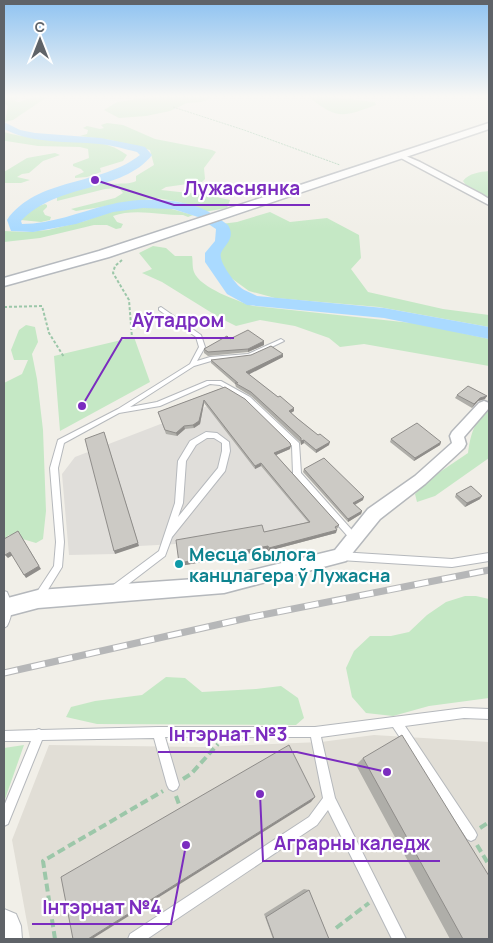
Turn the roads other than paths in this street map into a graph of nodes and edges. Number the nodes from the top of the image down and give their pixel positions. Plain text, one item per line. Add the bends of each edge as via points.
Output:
1 (444, 141) edge
2 (400, 156) junction
3 (489, 203) edge
4 (4, 282) edge
5 (161, 309) dead end
6 (280, 341) dead end
7 (192, 365) junction
8 (484, 406) dead end
9 (117, 411) junction
10 (169, 534) junction
11 (354, 538) junction
12 (340, 556) junction
13 (489, 557) edge
14 (109, 594) junction
15 (38, 599) junction
16 (5, 608) edge
17 (489, 714) edge
18 (395, 721) junction
19 (158, 732) junction
20 (315, 732) junction
21 (39, 734) junction
22 (4, 736) edge
23 (173, 785) road end
24 (329, 799) junction
25 (4, 820) edge
26 (471, 835) road end
27 (4, 926) edge
28 (5, 939) edge
29 (135, 939) edge
30 (399, 939) edge

1 - 2 main road
2 - 3 street via 413,160
2 - 4 main road via 104,254
5 - 7 lane via 199,336 202,347
6 - 7 lane via 249,356 210,359
7 - 9 lane
8 - 11 street via 457,436 459,444 420,480 374,514
9 - 11 lane via 158,404 209,382 234,389 296,445 297,474
9 - 15 lane via 61,442 54,468 60,542 58,567
10 - 10 lane via 179,503 182,461 193,443 206,436 215,436 225,442 222,469
10 - 14 lane via 162,553
11 - 12 street
12 - 13 lane via 452,563
12 - 14 street via 224,585
14 - 15 street
15 - 16 street
17 - 18 lane via 464,713
18 - 20 lane
18 - 26 lane
19 - 20 lane
19 - 21 lane
19 - 23 lane
20 - 24 lane
21 - 22 lane
21 - 25 lane
24 - 29 lane via 313,821
24 - 30 lane
27 - 28 street

